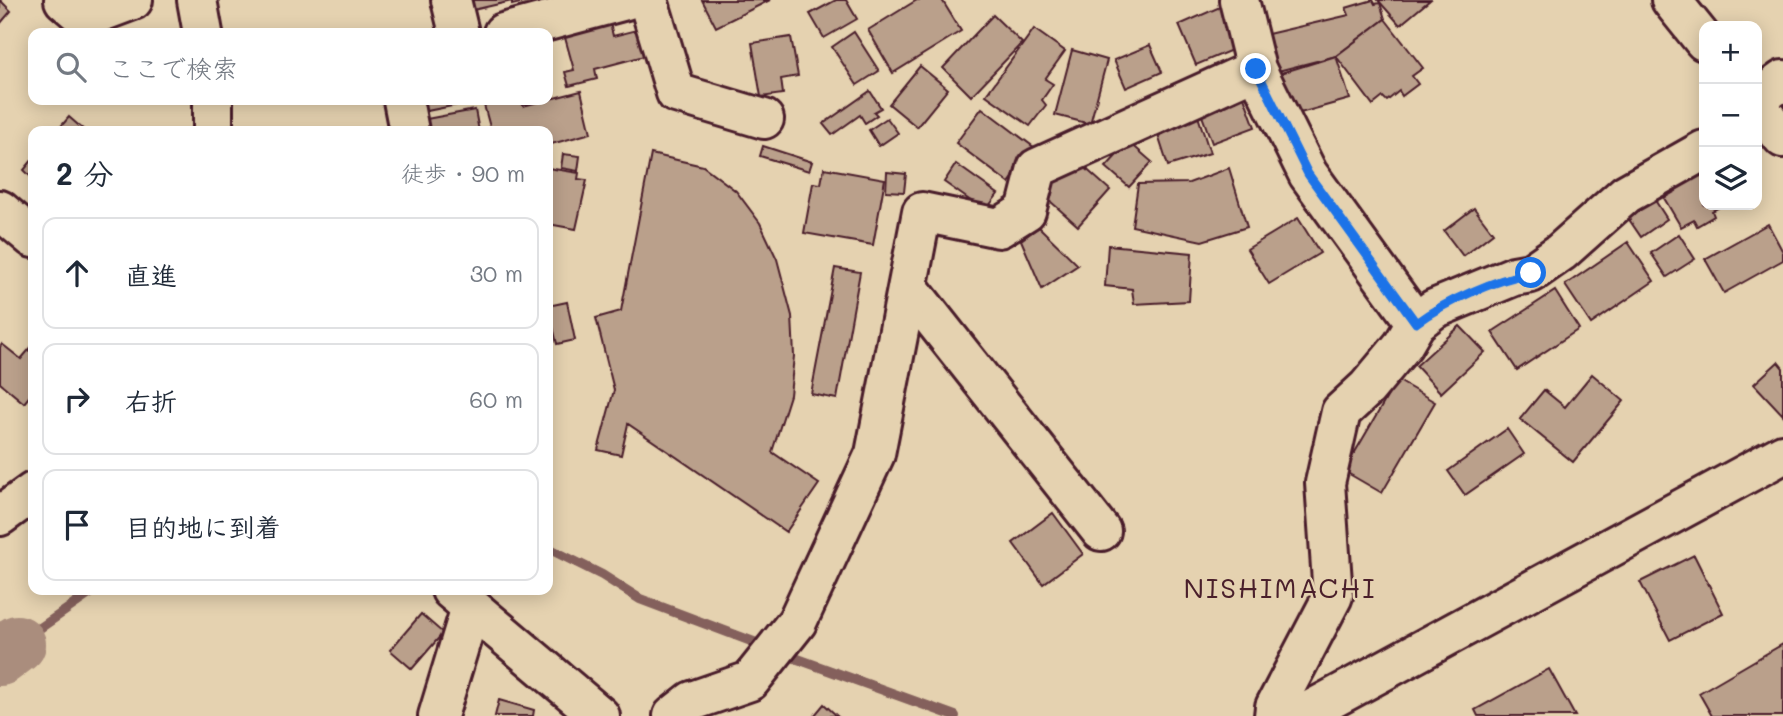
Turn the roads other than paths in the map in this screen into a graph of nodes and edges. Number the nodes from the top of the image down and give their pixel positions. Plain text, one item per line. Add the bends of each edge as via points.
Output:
1 (64, 0) edge
2 (134, 0) edge
3 (197, 0) edge
4 (451, 0) edge
5 (626, 0) edge
6 (648, 0) edge
7 (1239, 0) edge
8 (1671, 0) edge
9 (202, 28) edge
10 (457, 28) edge
11 (522, 28) edge
12 (1699, 35) edge
13 (1256, 69) junction
14 (1783, 80) edge
15 (1762, 101) edge
16 (213, 105) edge
17 (404, 105) edge
18 (1762, 112) edge
19 (764, 119) dead end
20 (213, 126) edge
21 (408, 126) edge
22 (1783, 138) edge
23 (1699, 153) edge
24 (0, 210) edge
25 (28, 233) edge
26 (908, 287) junction
27 (1416, 323) junction
28 (1783, 454) edge
29 (28, 496) edge
30 (0, 516) edge
31 (1101, 531) dead end
32 (461, 598) edge
33 (438, 716) edge
34 (600, 716) edge
35 (673, 716) edge
36 (1274, 716) edge
37 (1300, 716) edge

1 - 2 street via 85,18
3 - 9 street
4 - 10 street
5 - 11 street
6 - 19 street via 676,93
7 - 13 street
8 - 12 street
13 - 26 street via 1037,168 1026,211 999,228 922,212
13 - 27 street via 1308,174
14 - 15 street
16 - 20 street
17 - 21 street
18 - 22 street
23 - 27 street via 1626,194 1531,273 1434,309
24 - 25 street
26 - 31 street
26 - 35 street via 876,454 797,622 750,681 692,701
27 - 36 street via 1394,356 1341,412 1325,483 1333,596
28 - 37 street
29 - 30 street
32 - 33 street
32 - 34 street

